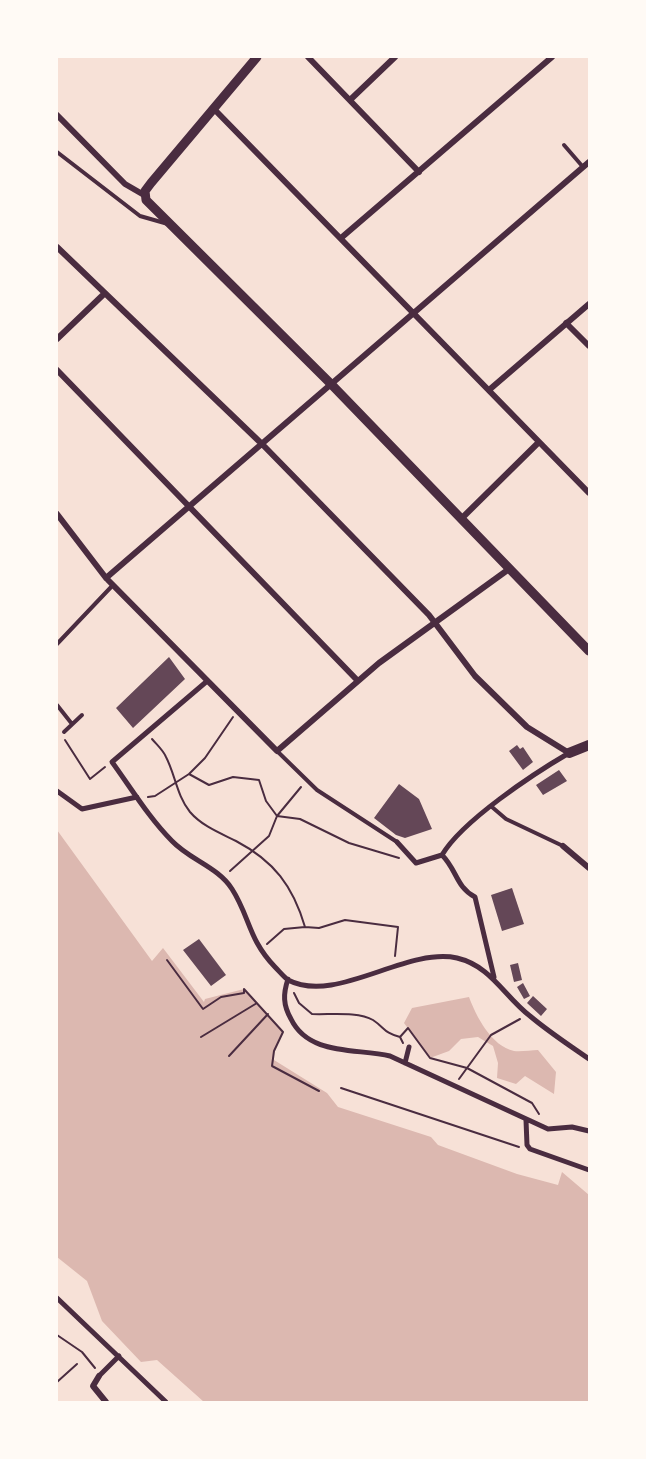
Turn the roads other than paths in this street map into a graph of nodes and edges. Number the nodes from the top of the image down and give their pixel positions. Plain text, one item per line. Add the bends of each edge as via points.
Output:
1 (257, 57) edge
2 (308, 57) edge
3 (394, 57) edge
4 (552, 57) edge
5 (350, 100) junction
6 (214, 109) junction
7 (57, 115) edge
8 (564, 145) dead end
9 (57, 152) edge
10 (589, 162) edge
11 (583, 167) junction
12 (418, 172) junction
13 (144, 195) junction
14 (172, 224) junction
15 (341, 238) junction
16 (57, 247) edge
17 (105, 293) junction
18 (589, 304) edge
19 (414, 313) junction
20 (566, 323) junction
21 (57, 339) edge
22 (589, 346) edge
23 (57, 370) edge
24 (331, 384) junction
25 (489, 390) junction
26 (539, 442) junction
27 (263, 445) junction
28 (589, 493) edge
29 (190, 507) junction
30 (57, 514) edge
31 (461, 519) junction
32 (509, 569) junction
33 (106, 578) junction
34 (113, 585) junction
35 (436, 624) junction
36 (57, 644) edge
37 (589, 651) edge
38 (357, 680) junction
39 (206, 682) junction
40 (57, 705) edge
41 (82, 715) dead end
42 (72, 724) junction
43 (64, 732) road end
44 (589, 745) edge
45 (277, 751) junction
46 (569, 753) junction
47 (57, 791) edge
48 (137, 797) junction
49 (492, 807) junction
50 (397, 842) joint
51 (563, 846) joint
52 (442, 855) junction
53 (589, 868) edge
54 (494, 977) junction
55 (288, 980) junction
56 (409, 1047) road end
57 (589, 1059) edge
58 (405, 1062) junction
59 (526, 1120) junction
60 (589, 1131) edge
61 (589, 1170) edge
62 (57, 1298) edge
63 (119, 1356) junction
64 (99, 1376) joint
65 (106, 1402) edge
66 (166, 1402) edge

1 - 6 street
2 - 5 street
3 - 5 street
4 - 12 street
5 - 12 street
6 - 13 street
6 - 15 street
7 - 13 street via 125,184
8 - 11 lane
9 - 14 lane via 140,216
10 - 11 street
11 - 19 street
12 - 15 street
13 - 14 street
14 - 24 street
15 - 19 street
16 - 17 street
17 - 21 street
17 - 27 street
18 - 20 street
19 - 24 street
19 - 25 street
20 - 22 street
20 - 25 street
23 - 29 street
24 - 27 street
24 - 31 street
25 - 26 street
26 - 28 street
26 - 31 street
27 - 29 street
27 - 35 street
29 - 33 street
29 - 38 street
30 - 33 street
31 - 32 street
32 - 35 street
32 - 37 street
33 - 34 street
34 - 36 lane
34 - 39 street
35 - 38 street
35 - 46 street via 475,676 504,705 527,727
38 - 45 street
39 - 45 street
39 - 48 street via 112,762
40 - 42 lane
41 - 42 lane
42 - 43 lane
44 - 46 main road
45 - 50 lane via 317,790
46 - 49 street via 536,772
47 - 48 street via 82,809
48 - 55 street via 171,840 223,878 240,901 246,923 262,952
49 - 51 lane via 506,819
49 - 52 street via 451,840
50 - 52 street via 416,863
51 - 53 street
52 - 54 street via 451,864 463,891 475,897
54 - 55 street via 456,958 426,958 322,986
54 - 57 street via 528,1015
55 - 58 street via 283,993 286,1009 292,1023 306,1037 328,1048 369,1051
56 - 58 street
58 - 59 street
59 - 60 street via 548,1129 572,1127
59 - 61 street via 527,1145 540,1154
62 - 63 street
63 - 64 street
63 - 66 street
64 - 65 street via 93,1386

